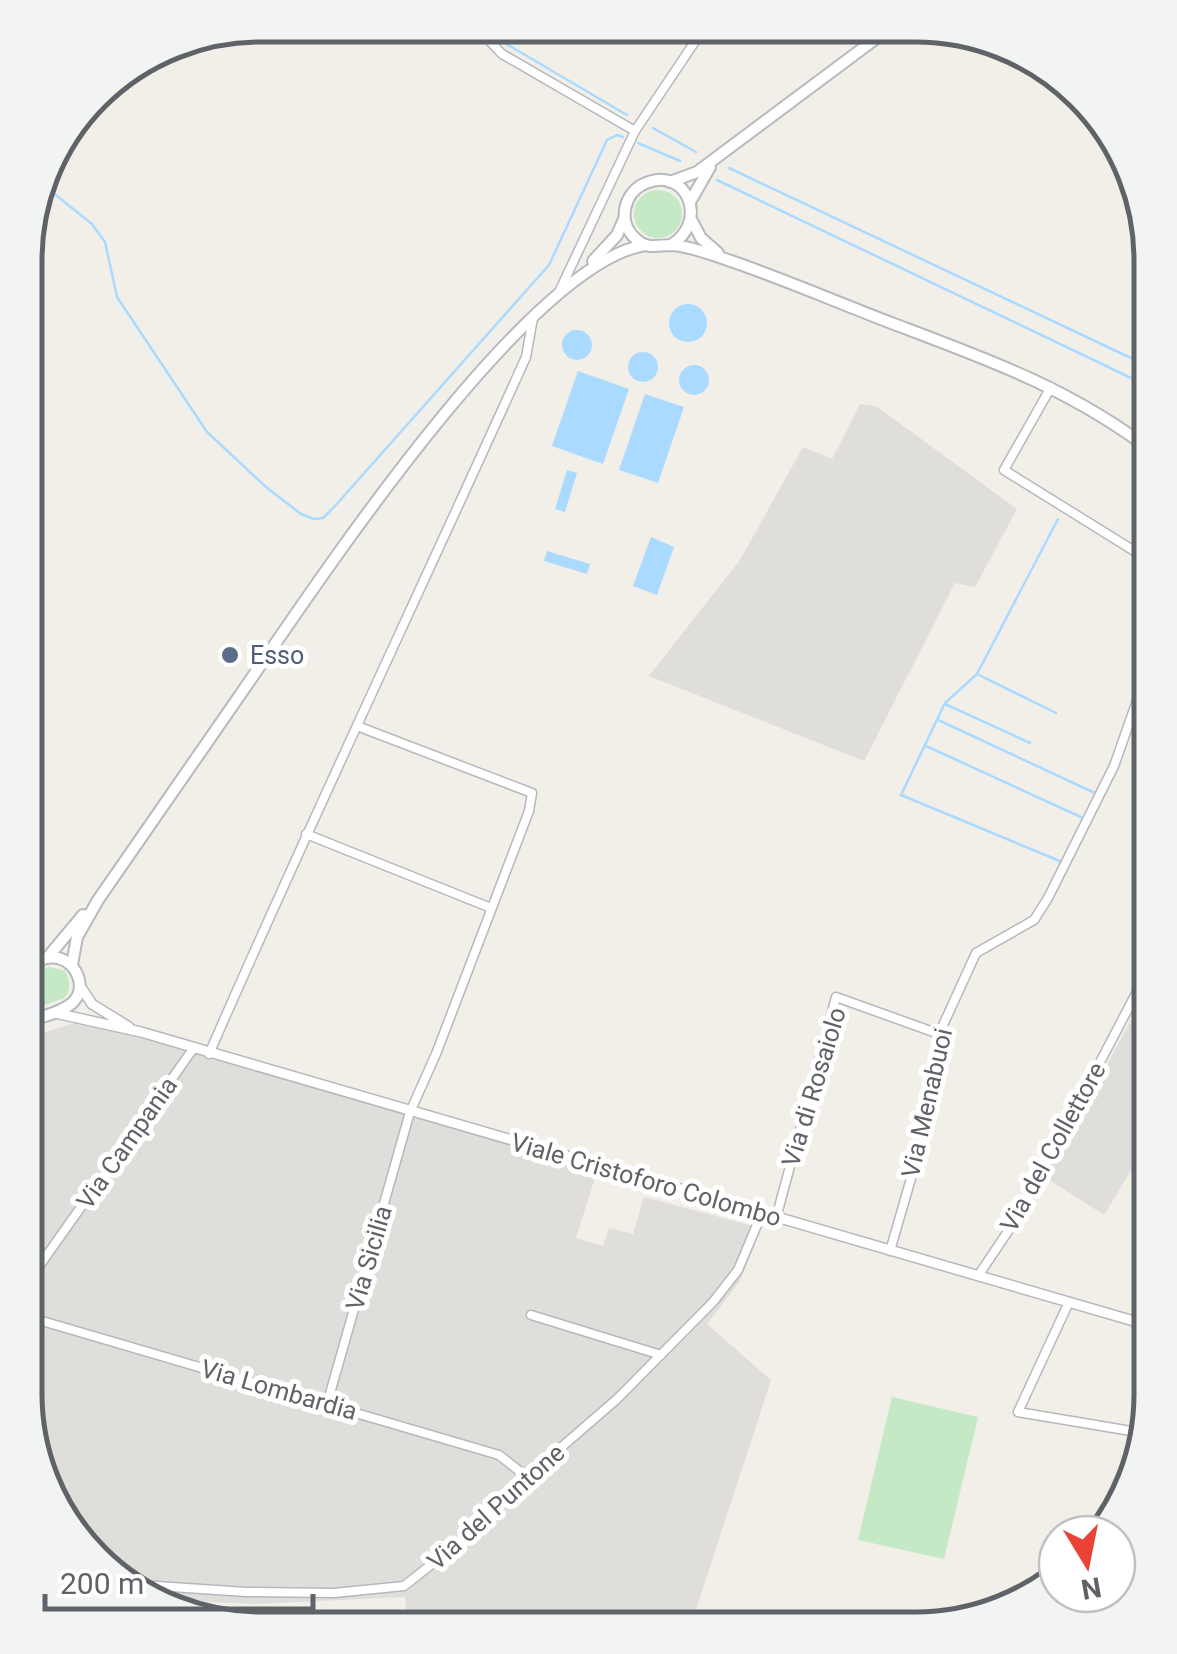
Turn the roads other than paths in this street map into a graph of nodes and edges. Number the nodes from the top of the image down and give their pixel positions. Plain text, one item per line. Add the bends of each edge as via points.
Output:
1 (491, 42) edge
2 (693, 42) edge
3 (871, 42) edge
4 (635, 131) junction
5 (720, 155) junction
6 (670, 182) junction
7 (690, 202) junction
8 (624, 218) junction
9 (692, 221) junction
10 (644, 245) junction
11 (671, 246) junction
12 (727, 260) junction
13 (580, 274) junction
14 (559, 292) junction
15 (534, 317) junction
16 (1052, 386) junction
17 (1134, 438) edge
18 (1134, 551) edge
19 (1134, 709) edge
20 (357, 726) junction
21 (306, 834) junction
22 (98, 900) junction
23 (492, 908) junction
24 (48, 957) junction
25 (42, 959) edge
26 (72, 965) junction
27 (80, 986) junction
28 (1134, 997) edge
29 (53, 1012) junction
30 (42, 1016) edge
31 (141, 1032) junction
32 (939, 1034) junction
33 (193, 1050) junction
34 (209, 1054) junction
35 (410, 1112) junction
36 (762, 1214) junction
37 (776, 1218) junction
38 (890, 1250) junction
39 (42, 1262) edge
40 (978, 1276) junction
41 (1069, 1302) junction
42 (532, 1316) dead end
43 (42, 1321) edge
44 (1134, 1321) edge
45 (661, 1355) junction
46 (327, 1404) junction
47 (1131, 1430) edge
48 (527, 1477) junction
49 (159, 1585) edge

1 - 4 street
2 - 4 street
3 - 5 main road
4 - 14 street
5 - 6 main road
5 - 7 main road
6 - 7 main road
6 - 8 main road via 636,188
7 - 9 main road
8 - 10 main road
8 - 13 main road
9 - 11 main road
9 - 12 main road via 700,238
10 - 11 main road
10 - 13 main road
11 - 12 main road
12 - 16 main road
13 - 14 main road
14 - 15 main road
15 - 20 street via 526,357
15 - 22 main road via 393,478
16 - 17 main road
16 - 18 street via 1004,470
19 - 32 street, Via Menabuoi via 1114,766 1048,898 1034,920 976,953
20 - 21 street
20 - 23 street, Via Sicilia via 532,793
21 - 23 street
21 - 34 street
22 - 24 main road
22 - 26 main road via 77,937
23 - 35 street, Via Sicilia
24 - 25 main road
24 - 26 main road
26 - 27 main road
27 - 29 main road via 70,1006
27 - 31 street, Viale Cristoforo Colombo via 92,1004
28 - 40 street, Via del Collettore via 1023,1209
29 - 30 main road
29 - 31 street, Viale Cristoforo Colombo
31 - 33 street, Viale Cristoforo Colombo
32 - 37 street, Via di Rosaiolo via 836,997
32 - 38 street, Via Menabuoi via 932,1106
33 - 34 street, Viale Cristoforo Colombo
33 - 39 street, Via Campania
34 - 35 street, Viale Cristoforo Colombo
35 - 36 street, Viale Cristoforo Colombo
35 - 46 street, Via Sicilia
36 - 37 street, Viale Cristoforo Colombo
36 - 45 street, Via del Puntone via 738,1270
37 - 38 street, Viale Cristoforo Colombo
38 - 40 street, Viale Cristoforo Colombo
40 - 41 street, Viale Cristoforo Colombo
41 - 44 street, Viale Cristoforo Colombo
41 - 47 street via 1018,1412
42 - 45 street
43 - 46 street, Via Lombardia
45 - 48 street, Via del Puntone
46 - 48 street, Via Lombardia via 499,1455
48 - 49 street, Via del Puntone via 404,1586 298,1592

